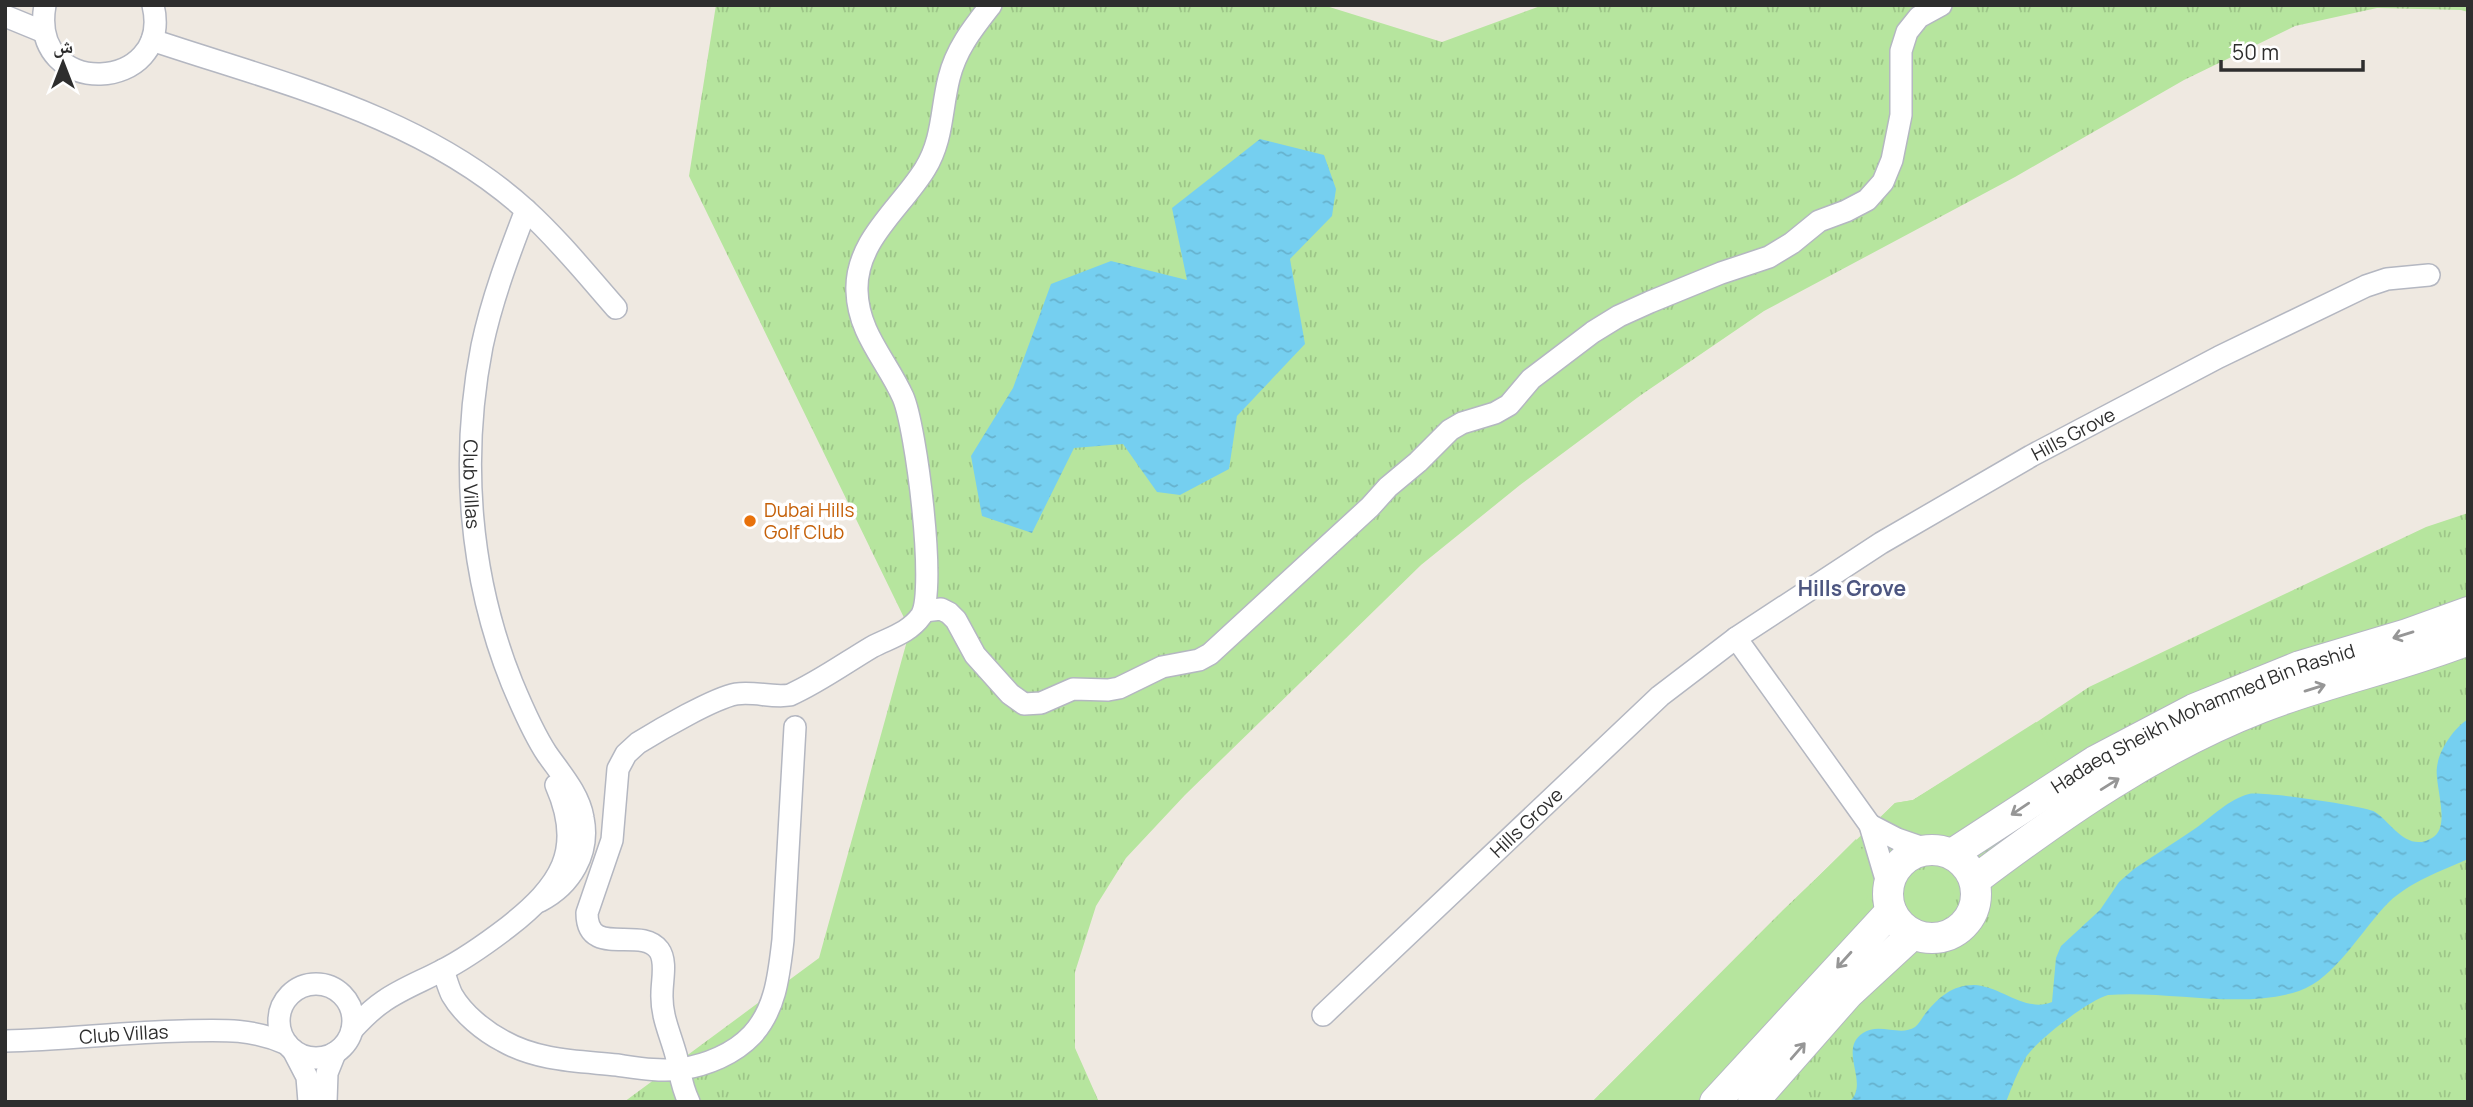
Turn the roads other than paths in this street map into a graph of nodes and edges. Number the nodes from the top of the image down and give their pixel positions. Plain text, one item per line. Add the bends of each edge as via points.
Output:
1 (45, 5) edge
2 (153, 5) edge
3 (991, 5) edge
4 (1941, 5) edge
5 (5, 16) edge
6 (44, 32) junction
7 (152, 40) junction
8 (526, 210) junction
9 (2429, 275) dead end
10 (616, 308) dead end
11 (924, 611) junction
12 (2468, 612) edge
13 (1736, 638) junction
14 (2468, 640) edge
15 (794, 727) dead end
16 (546, 753) junction
17 (1870, 825) junction
18 (584, 838) junction
19 (612, 840) junction
20 (1941, 852) junction
21 (1975, 880) junction
22 (1890, 899) junction
23 (540, 901) junction
24 (1913, 934) junction
25 (443, 970) junction
26 (395, 993) junction
27 (346, 998) junction
28 (281, 1006) junction
29 (1323, 1015) dead end
30 (242, 1030) junction
31 (352, 1030) junction
32 (5, 1041) edge
33 (290, 1047) junction
34 (335, 1053) junction
35 (679, 1070) junction
36 (309, 1102) edge
37 (326, 1102) edge
38 (689, 1102) edge
39 (1715, 1102) edge
40 (1753, 1102) edge

1 - 6 street
2 - 7 street
3 - 11 street via 965,38 953,64 934,152 869,245 856,288 866,332 902,395 913,430 926,559
4 - 11 street via 1919,17 1907,32 1901,51 1901,114 1892,160 1867,200 1819,221 1769,257 1619,316 1545,367 1508,405 1450,430 1210,654 1162,667 1118,688 1073,688 1041,703 1024,704 975,655 949,613
5 - 6 street
6 - 7 street via 55,55 89,75 126,69
7 - 8 street via 389,123 435,146
8 - 10 street
8 - 16 street, Club Villas via 483,344 472,421 471,497 480,574 499,648
9 - 13 street, Hills Grove via 2366,286 2042,450 1881,543
11 - 19 street via 906,631 790,695 723,697 638,743 618,769
12 -> 20 street, Hadaeq Sheikh Mohammed Bin Rashid via 2300,666 2194,709 2084,767
13 - 17 street
13 - 29 street, Hills Grove via 1660,696
21 -> 14 street, Hadaeq Sheikh Mohammed Bin Rashid via 2077,805 2182,743 2259,708
15 - 35 street via 783,940 774,995 752,1035 735,1049
16 - 18 street, Club Villas via 580,804
16 - 23 street, Club Villas via 564,803 568,837 560,871
17 - 20 street
17 - 22 street
18 - 19 street
18 - 23 street, Club Villas via 570,877
19 - 35 street via 587,920 602,938 647,941 659,949 662,1013
20 - 21 street via 1966,865
20 - 22 street via 1906,858 1894,870
21 - 24 street via 1973,911 1961,927 1943,936
22 - 24 street via 1897,920
22 -> 39 street
23 - 25 street, Club Villas
40 -> 24 street via 1848,994
25 - 26 street, Club Villas
25 - 35 street via 452,995 468,1014 485,1030 525,1051
26 - 27 street
26 - 31 street
27 - 28 street via 317,983 296,989
27 - 31 street
28 - 30 street via 264,1021
28 - 33 street via 279,1026
30 - 32 street, Club Villas
30 - 33 street
31 - 34 street
33 - 34 street via 314,1058
33 - 36 street via 307,1077
34 - 37 street via 327,1073
35 - 38 street

